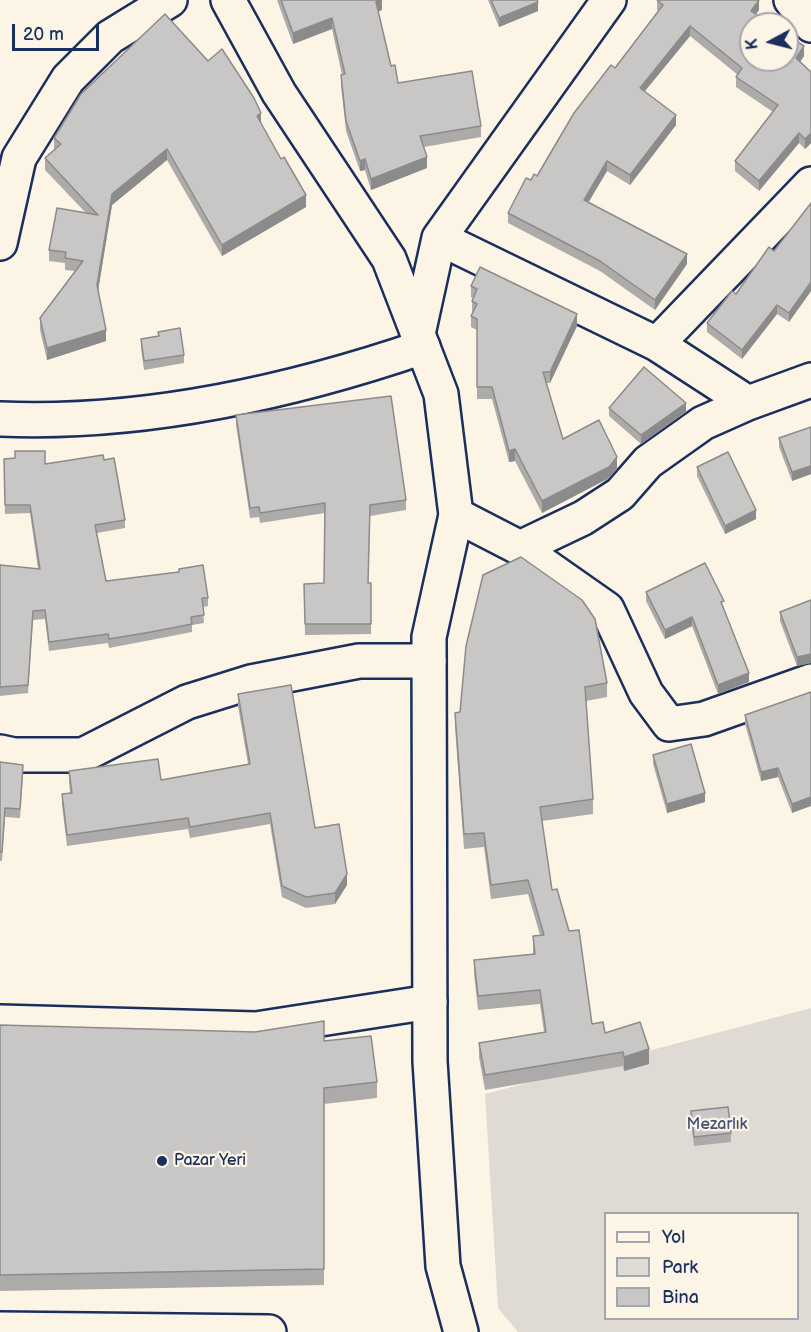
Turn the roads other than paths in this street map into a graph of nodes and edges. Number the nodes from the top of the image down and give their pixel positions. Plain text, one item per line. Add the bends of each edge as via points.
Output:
1 (170, 0) edge
2 (228, 0) edge
3 (609, 0) edge
4 (791, 0) edge
5 (811, 24) edge
6 (811, 184) edge
7 (439, 238) junction
8 (0, 243) edge
9 (421, 341) junction
10 (657, 344) junction
11 (811, 380) edge
12 (748, 403) junction
13 (0, 419) edge
14 (456, 515) junction
15 (520, 548) junction
16 (429, 661) junction
17 (811, 681) edge
18 (0, 752) edge
19 (430, 1002) junction
20 (0, 1022) edge
21 (0, 1329) edge
22 (270, 1332) edge
23 (461, 1332) edge

1 - 8 street via 110,38 68,80 19,158
2 - 9 street via 279,93 389,259
3 - 7 street
4 - 5 street
6 - 10 street
7 - 9 street
7 - 10 street
9 - 13 street via 367,366 257,395 57,421
9 - 14 street via 441,394
10 - 12 street
11 - 12 street
12 - 15 street via 703,423 648,462 620,494 583,518
14 - 15 street
14 - 16 street via 429,637
15 - 17 street via 608,609 646,693 669,724 704,719
16 - 18 street via 359,661 251,682 186,702 83,754
16 - 19 street
19 - 20 street via 256,1029
19 - 23 street via 443,1266
21 - 22 street

